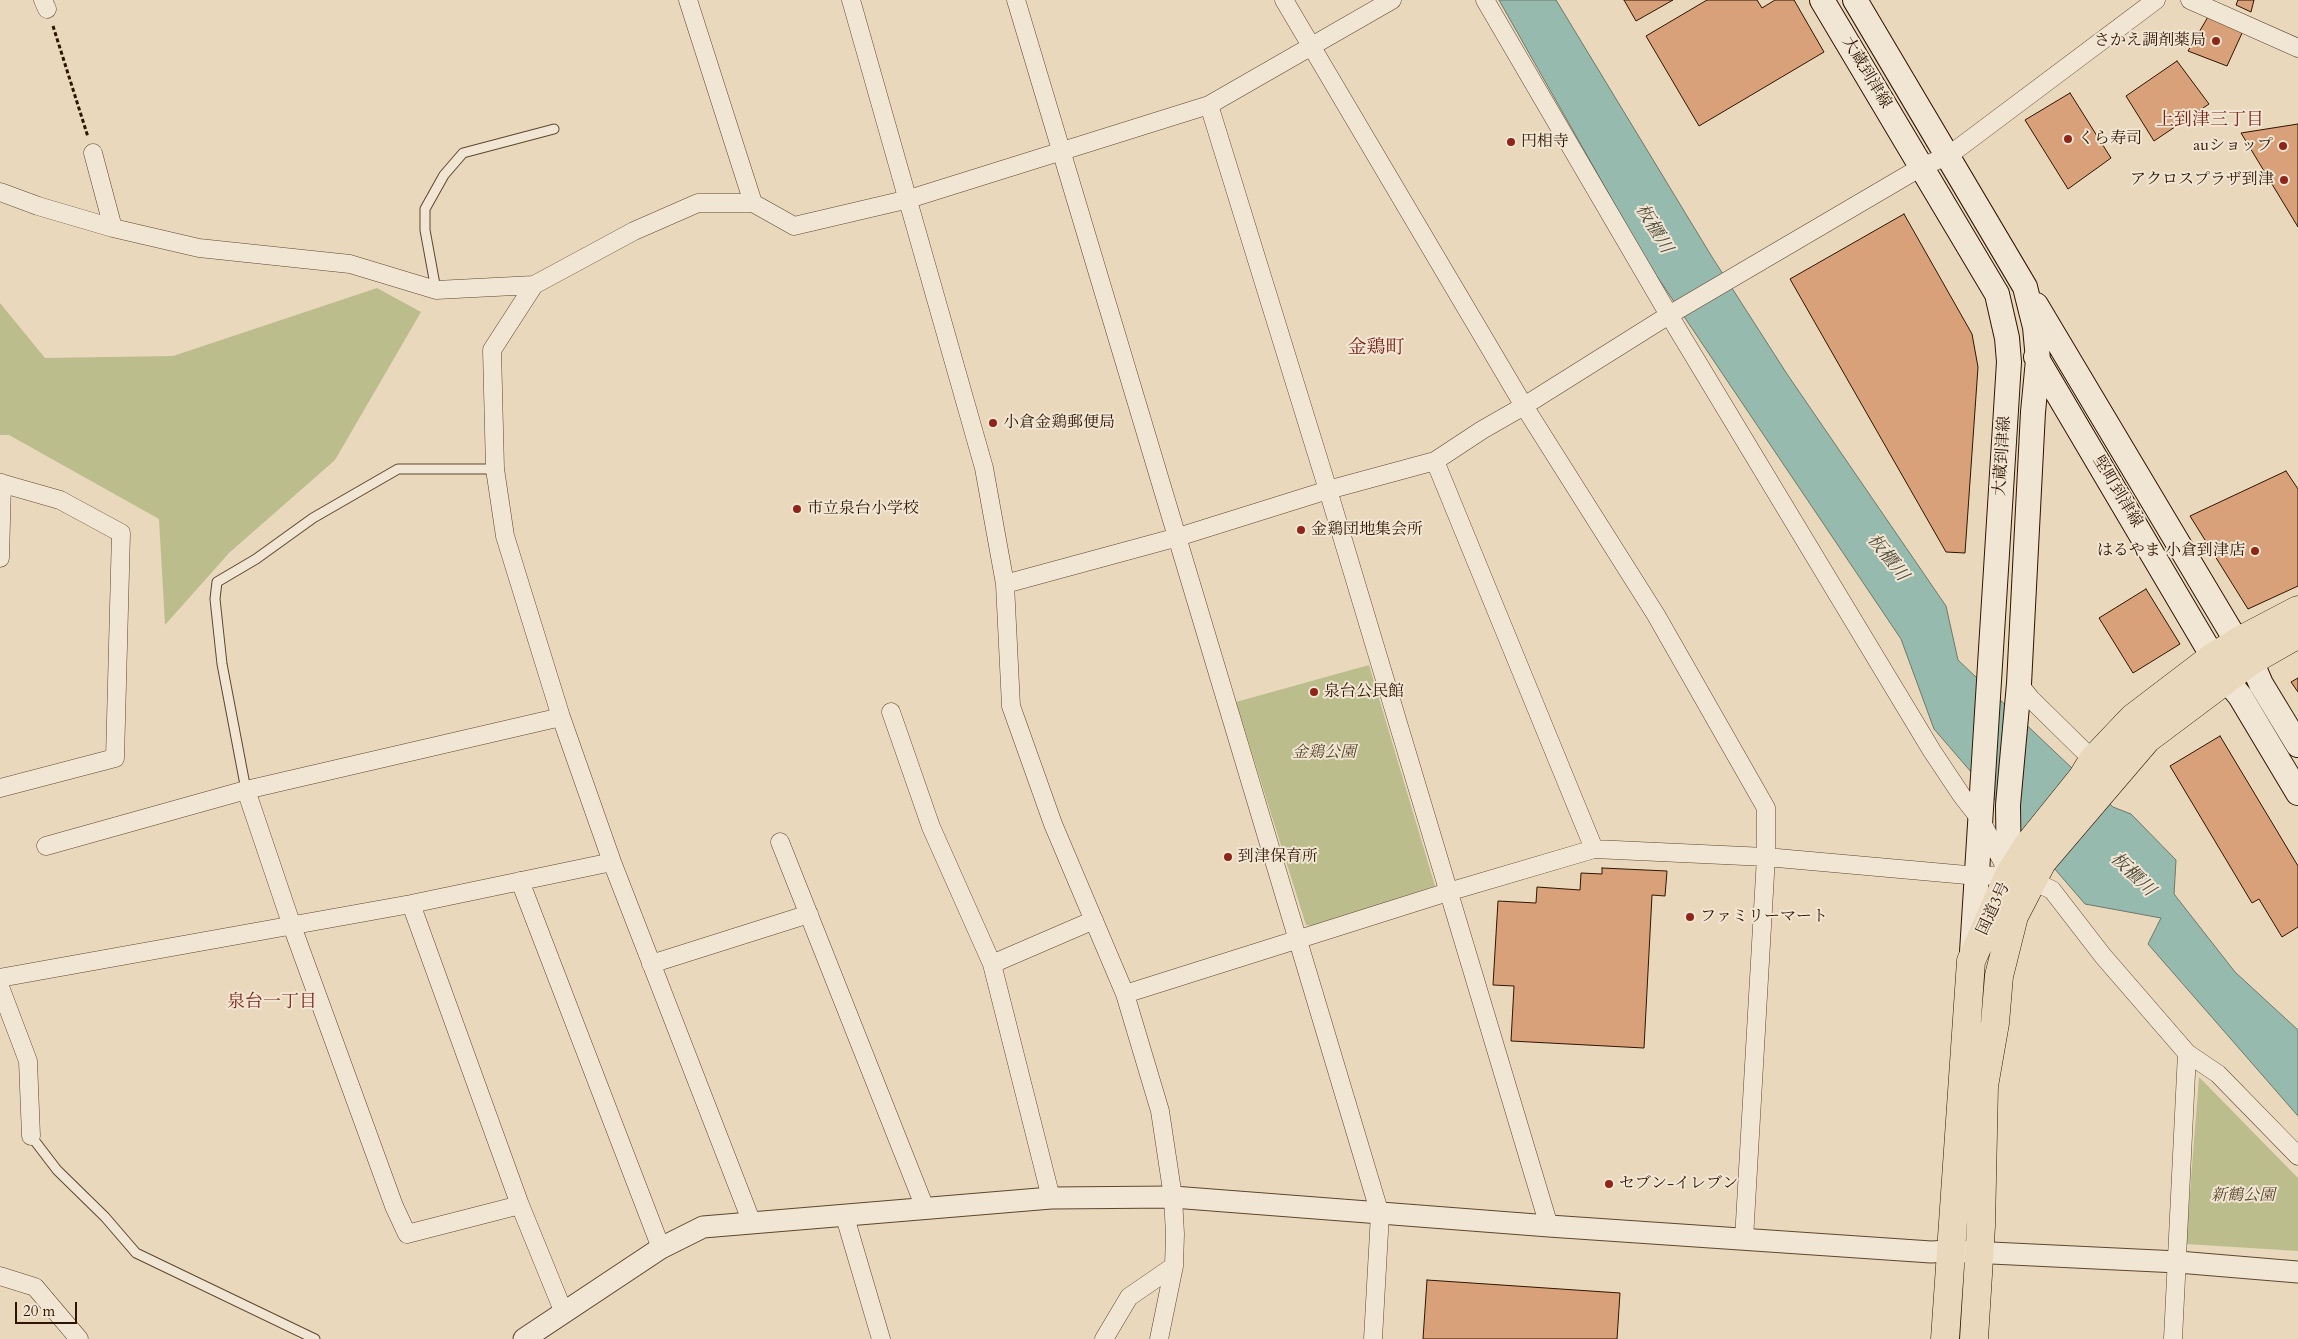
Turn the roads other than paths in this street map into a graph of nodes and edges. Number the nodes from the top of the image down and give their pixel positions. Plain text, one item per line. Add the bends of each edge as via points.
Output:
1 (688, 0) edge
2 (851, 0) edge
3 (1016, 0) edge
4 (1284, 0) edge
5 (1392, 0) edge
6 (1486, 0) edge
7 (1822, 0) edge
8 (1855, 0) edge
9 (2156, 0) edge
10 (2190, 0) edge
11 (1311, 46) junction
12 (2298, 48) edge
13 (1208, 105) junction
14 (554, 129) dead end
15 (1061, 151) junction
16 (93, 154) road end
17 (1948, 156) junction
18 (1923, 166) junction
19 (0, 192) edge
20 (909, 199) junction
21 (753, 204) junction
22 (113, 228) junction
23 (534, 286) junction
24 (2025, 287) junction
25 (436, 290) junction
26 (1997, 294) junction
27 (1669, 315) junction
28 (2038, 360) junction
29 (1524, 406) junction
30 (1435, 461) junction
31 (495, 469) junction
32 (1, 483) edge
33 (1328, 490) junction
34 (1178, 537) junction
35 (0, 558) edge
36 (1005, 584) junction
37 (2298, 610) edge
38 (2298, 634) edge
39 (2244, 651) junction
40 (2220, 668) junction
41 (2018, 692) junction
42 (892, 712) dead end
43 (561, 717) junction
44 (2298, 745) edge
45 (2091, 777) junction
46 (0, 788) edge
47 (246, 790) junction
48 (2298, 793) edge
49 (1980, 819) junction
50 (780, 842) dead end
51 (46, 846) dead end
52 (1594, 849) junction
53 (1766, 857) junction
54 (612, 862) junction
55 (2028, 865) junction
56 (1978, 876) junction
57 (520, 881) junction
58 (1448, 892) junction
59 (411, 904) junction
60 (809, 914) junction
61 (1094, 920) junction
62 (292, 926) junction
63 (1299, 940) junction
64 (1971, 961) junction
65 (651, 964) junction
66 (992, 964) junction
67 (0, 978) edge
68 (0, 987) edge
69 (1126, 994) junction
70 (2187, 1053) junction
71 (31, 1136) joint
72 (2298, 1156) edge
73 (1173, 1197) junction
74 (1051, 1198) junction
75 (520, 1205) junction
76 (925, 1208) junction
77 (1380, 1214) junction
78 (844, 1217) junction
79 (752, 1223) junction
80 (1549, 1226) junction
81 (1744, 1239) junction
82 (661, 1248) junction
83 (1950, 1251) junction
84 (1979, 1253) junction
85 (2178, 1262) junction
86 (1174, 1266) junction
87 (2298, 1272) edge
88 (0, 1276) edge
89 (564, 1313) junction
90 (79, 1339) edge
91 (315, 1339) edge
92 (524, 1339) edge
93 (881, 1339) edge
94 (1104, 1339) edge
95 (1159, 1339) edge
96 (1373, 1339) edge
97 (1945, 1339) edge
98 (1974, 1339) edge
99 (2173, 1339) edge

1 - 21 street
2 - 20 street
3 - 15 street
4 - 11 street
5 - 11 street
6 - 27 street
7 - 18 main road, 大蔵到津線
8 - 17 main road, 大蔵到津線
9 - 17 street
10 - 12 street
11 - 13 street
11 - 29 street
13 - 15 street
13 - 33 street
14 - 25 lane via 463,153 444,175 426,209 425,230
15 - 20 street
15 - 34 street
16 - 22 street
17 - 18 street
17 - 24 main road, 大蔵到津線
18 - 26 main road, 大蔵到津線
18 - 27 street
19 - 22 street
20 - 21 street via 794,226
20 - 36 street via 984,468
21 - 23 street via 698,203 634,231
22 - 25 street via 199,248 350,264
23 - 25 street
23 - 31 street via 492,350
24 - 28 main road, 大蔵到津線 via 2035,327
24 - 39 main road, 堅町到津線
26 - 28 main road, 堅町到津線
26 - 49 main road, 大蔵到津線 via 2009,362
27 - 29 street
27 - 49 street via 1932,751
28 - 40 main road, 堅町到津線
28 - 41 main road, 大蔵到津線
29 - 30 street
29 - 53 street via 1656,615 1766,808
30 - 33 street
30 - 52 street
31 - 43 street via 506,536
31 - 47 lane via 398,469 313,518 218,582 215,599 222,664
32 - 35 street
32 - 46 street via 60,500 121,533 115,758
33 - 34 street
33 - 58 street
34 - 36 street
34 - 63 street
36 - 61 street via 1010,706 1053,824
37 - 39 highway, 国道3号
38 - 39 highway, 国道3号 via 2271,648
39 - 40 highway, 国道3号
39 - 44 main road, 堅町到津線
40 - 45 highway, 国道3号 via 2133,718
40 - 48 main road, 堅町到津線
41 - 45 street via 2037,705
41 - 55 main road, 大蔵到津線 via 2008,805
42 - 66 street via 931,827
43 - 47 street
43 - 54 street
45 - 55 highway, 国道3号
47 - 51 street
47 - 62 street
49 - 55 street
49 - 56 main road, 大蔵到津線
50 - 60 street
52 - 53 street
52 - 58 street
53 - 56 street
53 - 81 street
54 - 57 street
54 - 65 street
55 - 56 street
55 - 64 highway, 国道3号
55 - 70 street
55 - 84 highway, 国道3号 via 1999,976 1984,1086
56 - 64 main road, 大蔵到津線
57 - 59 street
57 - 82 street
58 - 63 street
58 - 80 street
59 - 62 street
59 - 75 street
60 - 65 street
60 - 76 street
61 - 66 street
61 - 69 street
62 - 67 street
62 - 75 street via 407,1234
63 - 69 street
63 - 77 street
64 - 83 highway, 国道3号
65 - 79 street
66 - 74 street
68 - 71 street via 28,1060
69 - 73 street via 1160,1111
70 - 72 street via 2218,1074
70 - 85 street
71 - 91 lane via 58,1170 136,1253
73 - 74 street
73 - 77 street
73 - 86 street
74 - 76 street
75 - 89 street
76 - 78 street
77 - 80 street
77 - 96 street
78 - 79 street
78 - 93 street
79 - 82 street via 703,1227
80 - 81 street
81 - 83 street
82 - 89 street
83 - 84 street
83 - 97 highway, 国道3号
84 - 85 street
84 - 98 highway, 国道3号
85 - 87 street
85 - 99 street
86 - 94 street via 1129,1297
86 - 95 street
88 - 90 street via 35,1287
89 - 92 street

